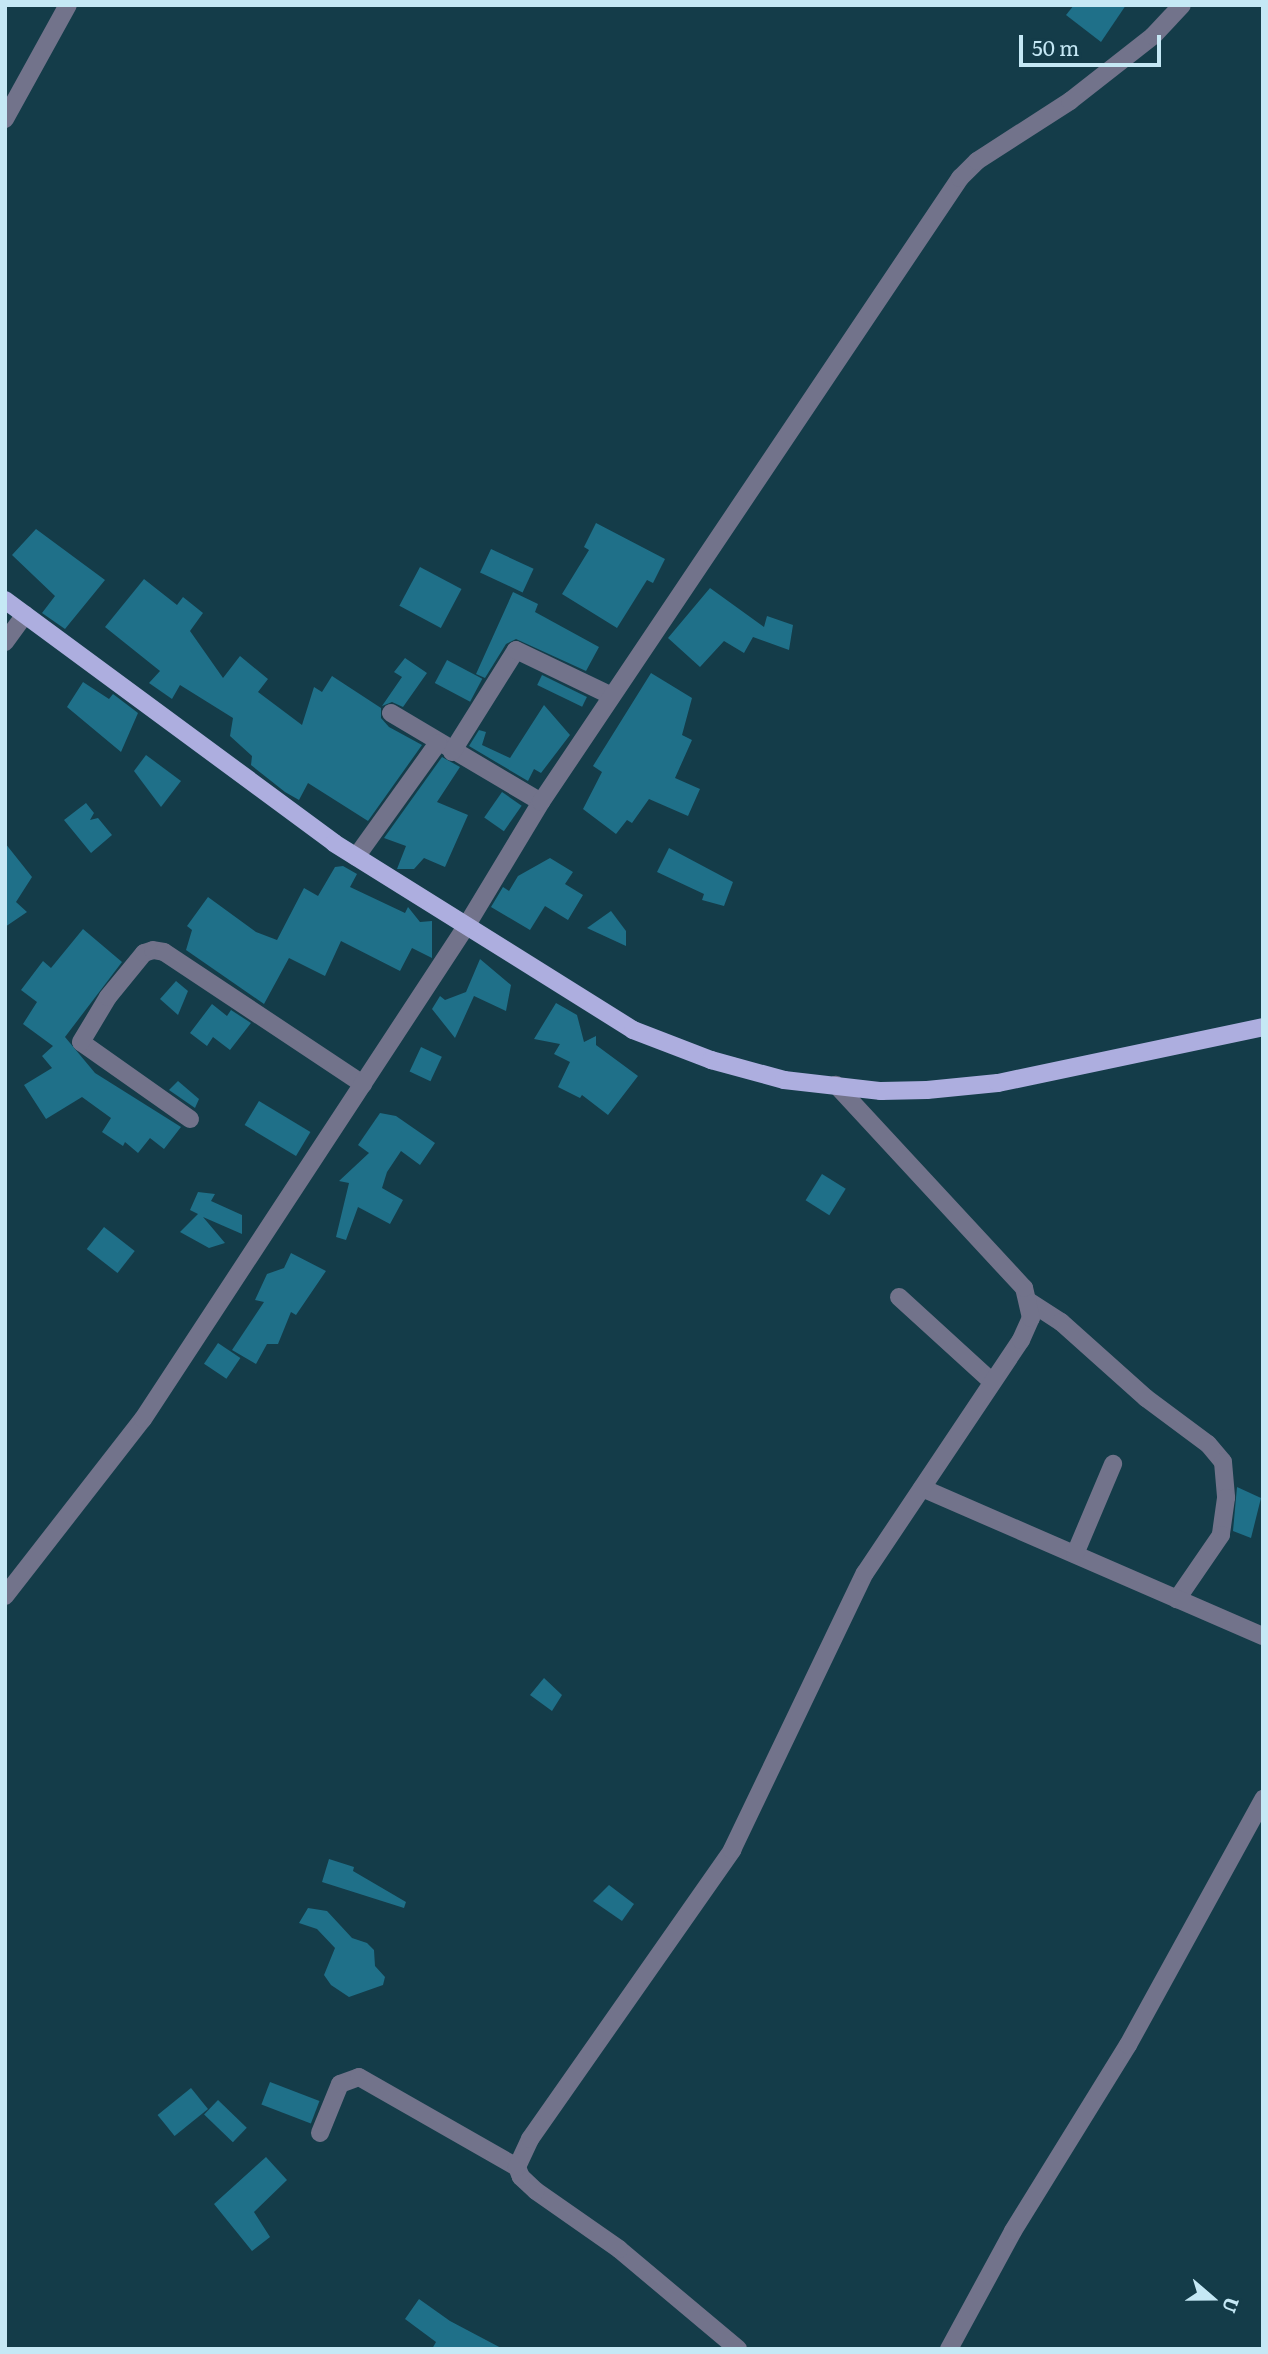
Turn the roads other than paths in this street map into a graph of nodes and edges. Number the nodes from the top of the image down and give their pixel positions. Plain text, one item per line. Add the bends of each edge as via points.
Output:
1 (68, 5) edge
2 (1182, 5) edge
3 (5, 119) edge
4 (5, 600) edge
5 (25, 614) junction
6 (5, 642) edge
7 (612, 696) junction
8 (391, 712) dead end
9 (445, 747) junction
10 (541, 802) junction
11 (356, 857) junction
12 (465, 928) junction
13 (1263, 1027) edge
14 (363, 1084) junction
15 (836, 1085) junction
16 (190, 1119) dead end
17 (899, 1297) dead end
18 (1030, 1302) junction
19 (992, 1382) junction
20 (1113, 1464) dead end
21 (922, 1488) junction
22 (1075, 1555) junction
23 (5, 1596) edge
24 (1177, 1600) junction
25 (1263, 1636) edge
26 (1263, 1799) edge
27 (320, 2133) dead end
28 (517, 2167) junction
29 (738, 2349) edge
30 (950, 2349) edge

1 - 3 street
2 - 7 street via 1153,36 1070,101 977,161 960,178
4 - 5 main road
5 - 6 street
5 - 11 main road via 234,773
7 - 9 street via 516,650
7 - 10 street
8 - 9 street
9 - 10 street
9 - 11 street
10 - 12 street
11 - 12 main road
12 - 14 street
12 - 15 main road via 642,1034 747,1071
13 - 15 main road via 998,1083 881,1091
14 - 16 street via 164,952 153,950 144,953 108,997 81,1042
14 - 23 street via 143,1419
15 - 18 street via 1024,1288
17 - 19 street
18 - 19 street via 1029,1323
18 - 24 street via 1061,1322 1146,1398 1208,1444 1223,1462 1226,1498 1221,1535
19 - 21 street
20 - 22 street
21 - 22 street
21 - 28 street via 865,1573 732,1850 530,2139
22 - 24 street
24 - 25 street
26 - 30 street via 1128,2045 1013,2231
27 - 28 street via 340,2084 359,2077
28 - 29 street via 536,2191 619,2249

